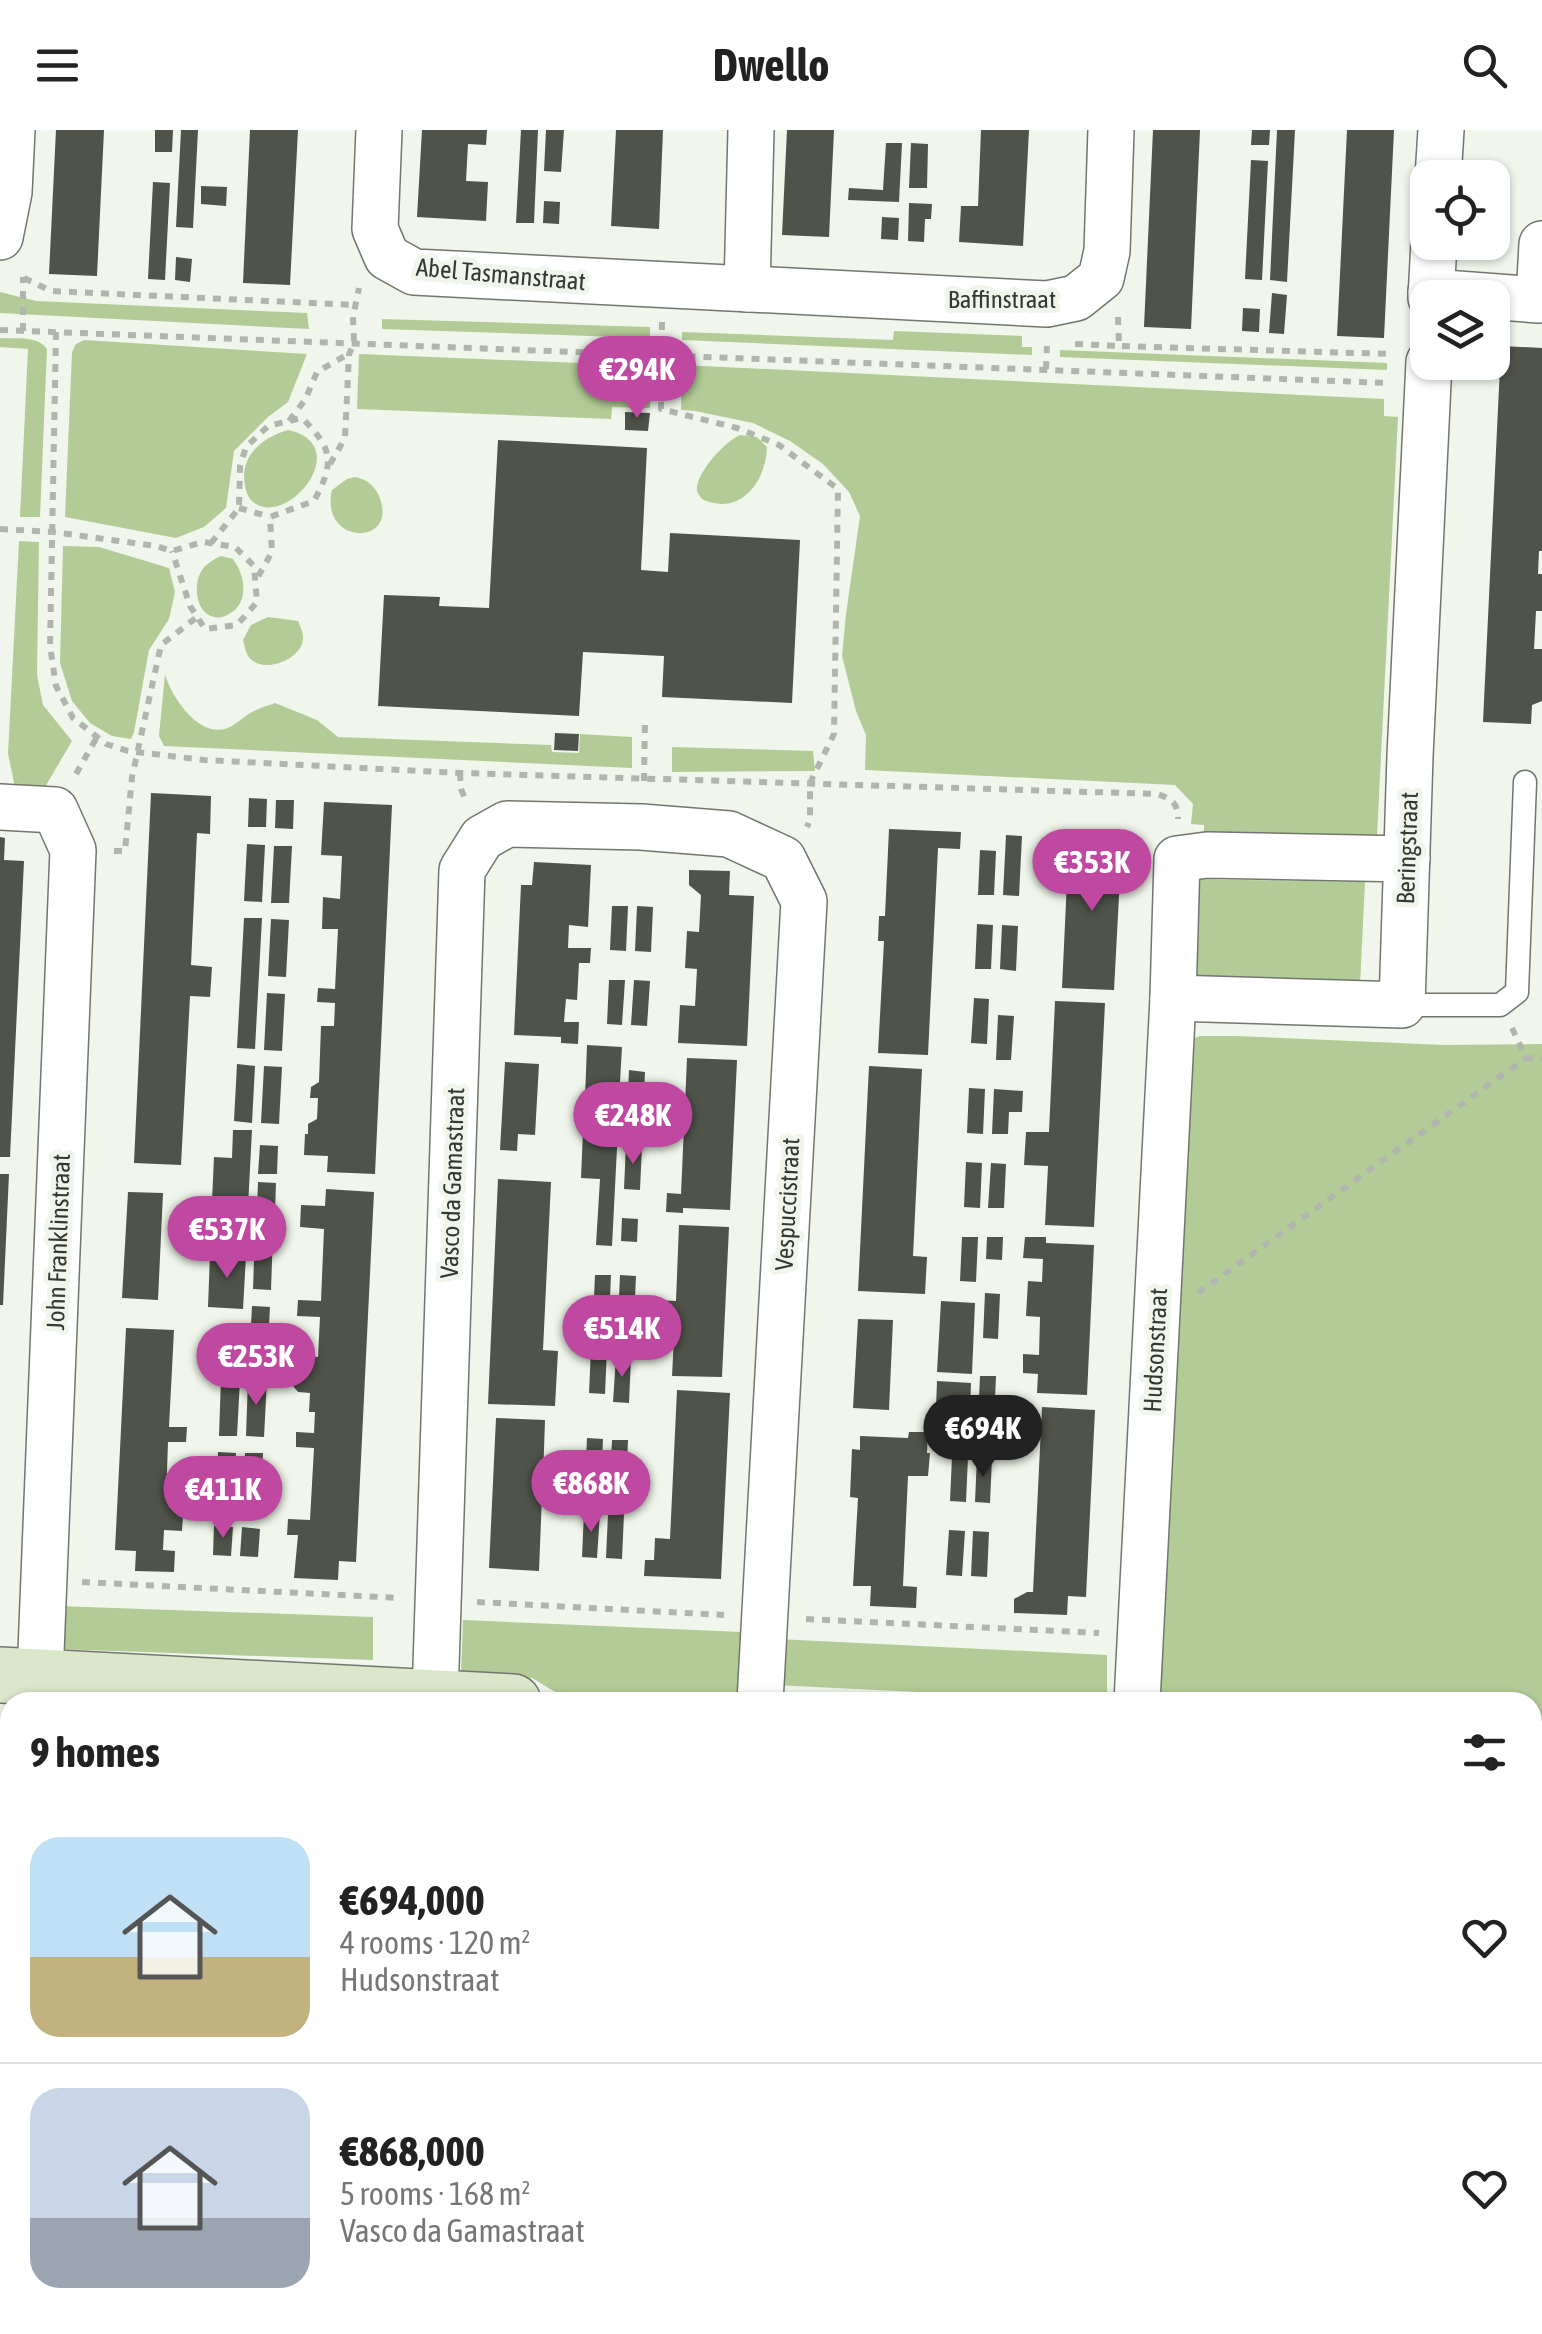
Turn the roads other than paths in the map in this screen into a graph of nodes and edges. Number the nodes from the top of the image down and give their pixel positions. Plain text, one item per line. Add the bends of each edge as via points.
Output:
1 (12, 130) edge
2 (379, 130) edge
3 (751, 130) edge
4 (1111, 130) edge
5 (1440, 130) edge
6 (1439, 160) edge
7 (1, 237) edge
8 (1542, 244) edge
9 (746, 289) junction
10 (1510, 299) edge
11 (1422, 380) edge
12 (1525, 782) dead end
13 (0, 807) edge
14 (641, 827) joint
15 (1407, 859) junction
16 (1172, 998) junction
17 (1402, 1005) junction
18 (20, 1676) edge
19 (174, 1692) edge
20 (435, 1692) edge
21 (761, 1692) edge
22 (1137, 1692) edge

1 - 7 street
2 - 9 street, Abel Tasmanstraat via 375,229 387,257 414,272
3 - 9 street
4 - 9 street, Baffinstraat via 1107,251 1101,278 1076,298 1047,304
5 - 6 street
8 - 10 street via 1539,300
11 - 15 street, Beringstraat
12 - 17 lane via 1517,992 1500,1005
13 - 18 street, John Franklinstraat via 55,810 73,850 44,1580
14 - 20 street, Vasco da Gamastraat via 507,824 482,838 462,870
14 - 21 street, Vespuccistraat via 729,834 784,859 804,900
15 - 16 street, Hudsonstraat via 1177,859
15 - 17 street, Beringstraat
16 - 17 street
16 - 22 street, Hudsonstraat
18 - 19 street

